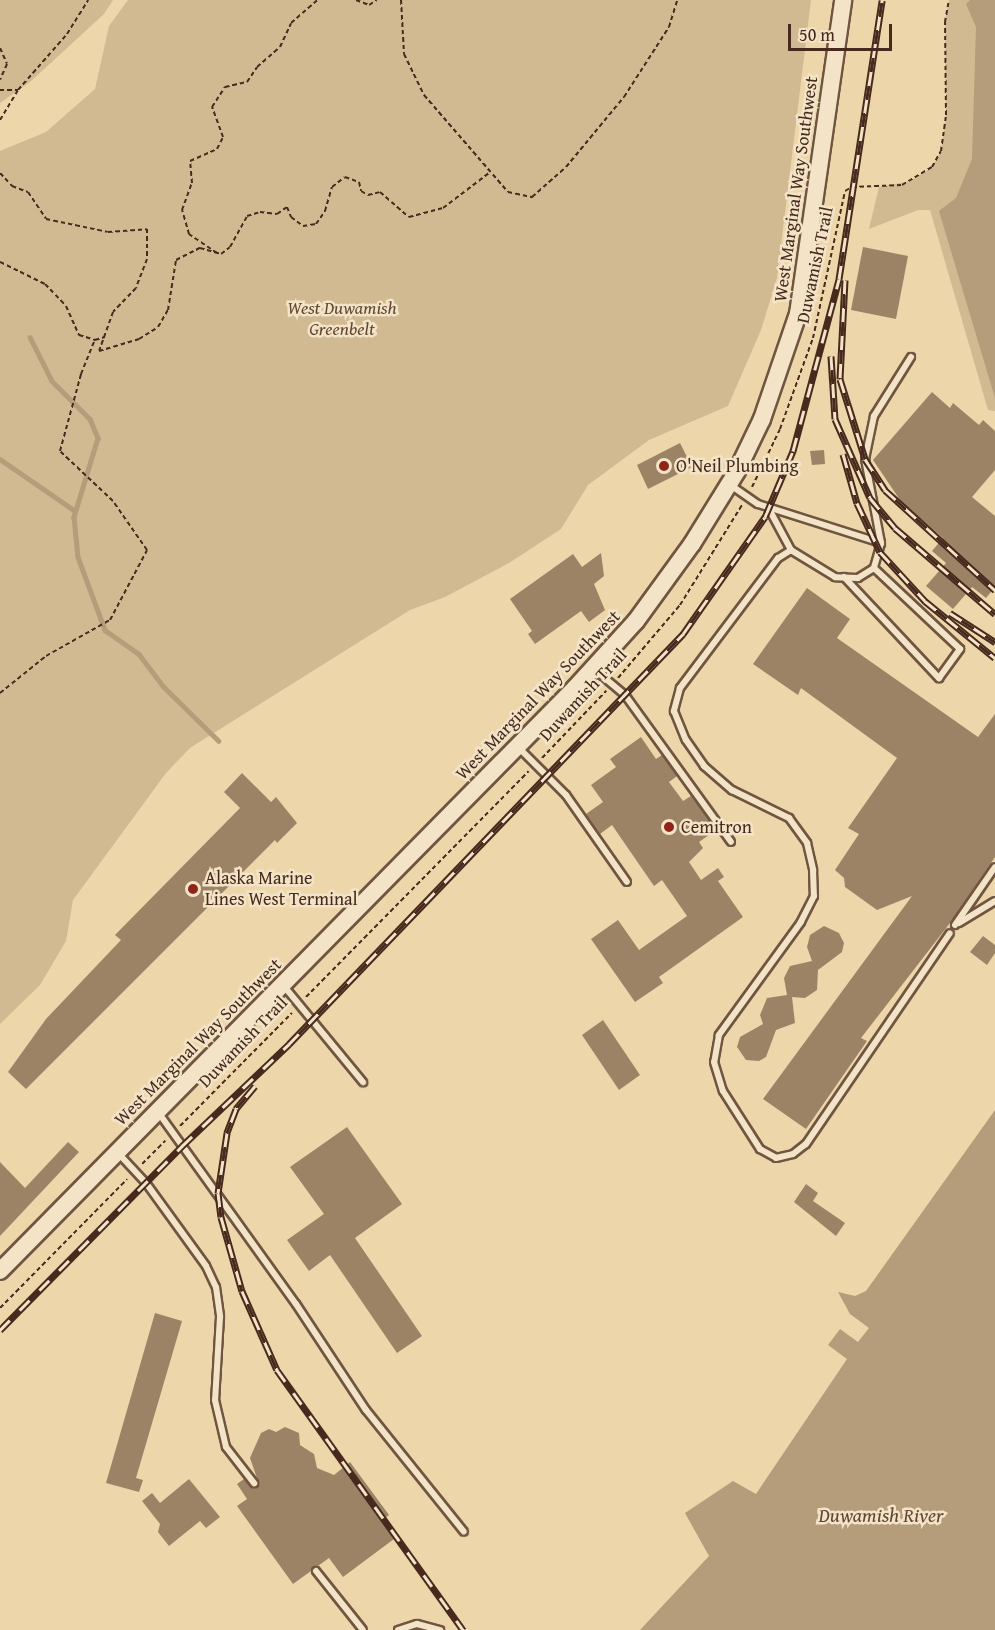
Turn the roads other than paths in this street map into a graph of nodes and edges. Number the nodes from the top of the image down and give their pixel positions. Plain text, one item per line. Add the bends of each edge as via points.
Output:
1 (843, 0) edge
2 (911, 357) dead end
3 (729, 484) junction
4 (769, 508) junction
5 (881, 543) junction
6 (791, 550) junction
7 (874, 568) junction
8 (844, 577) junction
9 (594, 668) junction
10 (518, 747) junction
11 (731, 842) dead end
12 (995, 867) edge
13 (627, 882) dead end
14 (995, 901) edge
15 (950, 933) dead end
16 (283, 985) junction
17 (363, 1082) dead end
18 (158, 1112) junction
19 (118, 1152) junction
20 (0, 1271) edge
21 (254, 1483) dead end
22 (464, 1532) dead end
23 (316, 1571) dead end
24 (363, 1630) edge
25 (398, 1630) edge
26 (440, 1630) edge

1 - 3 main road, West Marginal Way Southwest via 798,314 762,419
2 - 5 lane via 874,416 865,459
3 - 4 lane
3 - 9 main road, West Marginal Way Southwest via 692,544 636,621
4 - 5 lane
4 - 6 lane
5 - 7 lane
6 - 8 lane via 835,577
6 - 15 lane via 778,558 680,688 674,711 686,740 704,766 732,790 789,818 807,843 813,870 814,896 801,922 719,1035 714,1062 723,1091 759,1149 777,1158 793,1155 806,1144
7 - 8 lane via 858,578
7 - 8 lane via 960,649 939,678
9 - 10 main road, West Marginal Way Southwest
9 - 11 lane via 636,709
10 - 13 lane via 566,795
10 - 16 main road, West Marginal Way Southwest
12 - 14 lane via 956,925
16 - 17 lane
16 - 18 main road, West Marginal Way Southwest
18 - 19 main road, West Marginal Way Southwest
18 - 22 lane via 366,1410
19 - 20 main road, West Marginal Way Southwest
19 - 21 lane via 206,1266 216,1287 220,1317 214,1400 226,1447
23 - 24 lane
25 - 26 lane via 417,1624

